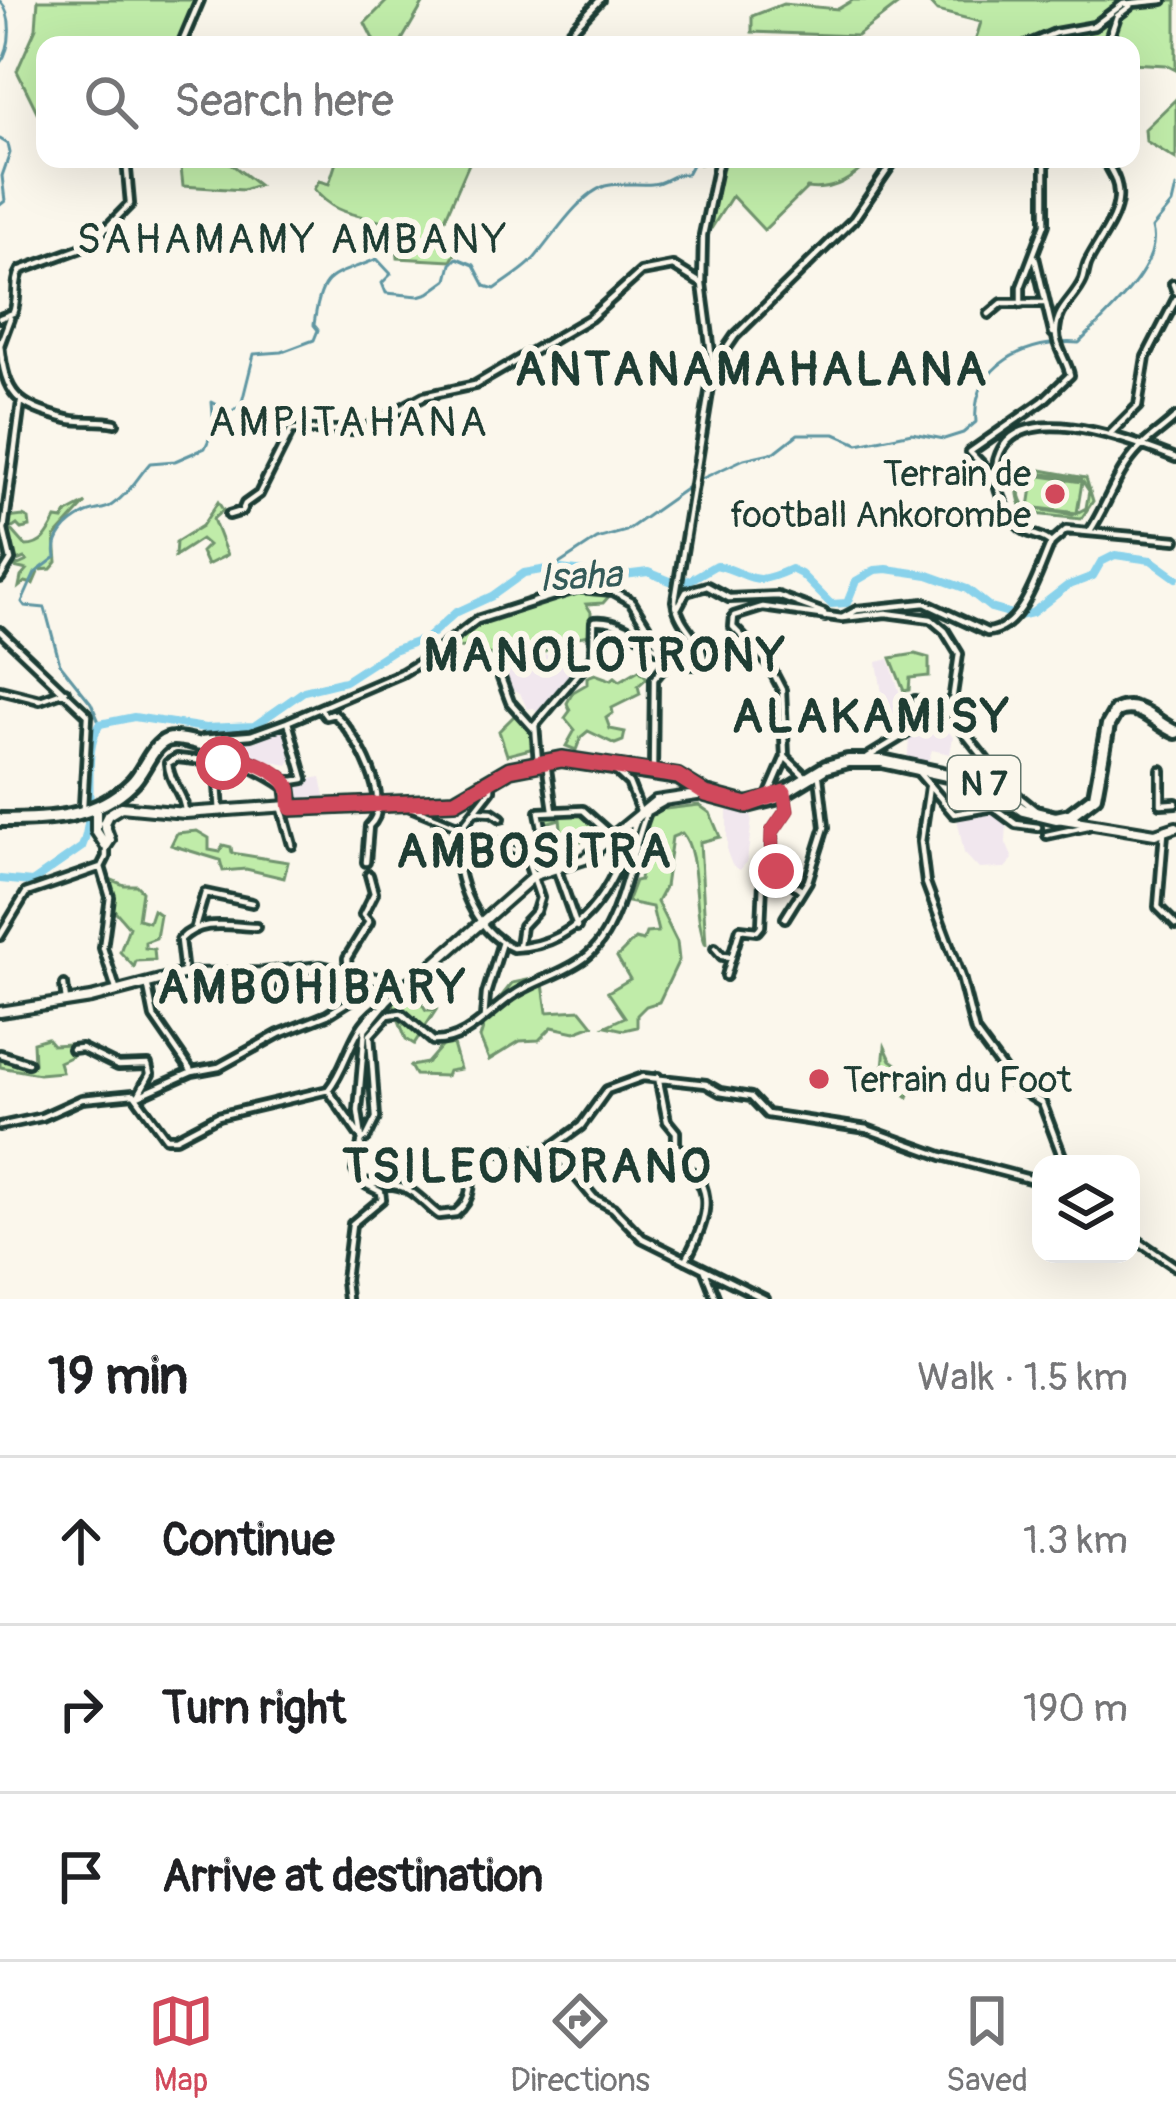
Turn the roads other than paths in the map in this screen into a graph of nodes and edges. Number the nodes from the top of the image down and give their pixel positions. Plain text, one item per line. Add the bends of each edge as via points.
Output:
1 (200, 0) edge
2 (600, 0) edge
3 (1163, 0) edge
4 (1139, 2) edge
5 (185, 36) edge
6 (566, 36) edge
7 (1048, 36) edge
8 (1110, 36) edge
9 (127, 168) edge
10 (717, 168) edge
11 (889, 168) edge
12 (1046, 168) edge
13 (1110, 168) edge
14 (1035, 254) junction
15 (702, 284) junction
16 (1175, 292) edge
17 (1045, 303) junction
18 (1021, 304) junction
19 (13, 313) junction
20 (989, 314) dead end
21 (0, 318) edge
22 (1057, 341) junction
23 (0, 344) edge
24 (713, 368) junction
25 (1, 377) edge
26 (21, 401) junction
27 (1176, 417) edge
28 (115, 423) dead end
29 (1109, 435) junction
30 (1142, 444) junction
31 (1176, 458) edge
32 (995, 478) junction
33 (229, 515) dead end
34 (1090, 532) junction
35 (1176, 540) edge
36 (1051, 543) junction
37 (0, 578) edge
38 (677, 613) junction
39 (825, 616) junction
40 (842, 618) junction
41 (0, 631) edge
42 (670, 658) junction
43 (501, 678) dead end
44 (0, 690) edge
45 (65, 692) junction
46 (952, 699) junction
47 (915, 700) dead end
48 (320, 708) junction
49 (931, 717) junction
50 (288, 722) junction
51 (534, 729) junction
52 (1176, 732) edge
53 (168, 740) junction
54 (233, 756) junction
55 (785, 757) junction
56 (866, 760) junction
57 (542, 761) junction
58 (614, 767) junction
59 (916, 768) junction
60 (1161, 770) dead end
61 (653, 772) junction
62 (812, 775) junction
63 (286, 782) junction
64 (491, 783) junction
65 (984, 783) junction
66 (218, 785) dead end
67 (929, 787) junction
68 (784, 792) junction
69 (706, 794) junction
70 (666, 799) junction
71 (767, 800) junction
72 (1176, 803) edge
73 (378, 804) junction
74 (408, 806) junction
75 (285, 808) junction
76 (981, 809) junction
77 (89, 810) junction
78 (553, 810) junction
79 (475, 811) junction
80 (640, 811) junction
81 (220, 812) junction
82 (185, 813) junction
83 (501, 818) dead end
84 (1056, 818) junction
85 (0, 820) edge
86 (1039, 820) junction
87 (460, 825) junction
88 (1088, 826) junction
89 (1176, 826) edge
90 (1164, 833) junction
91 (611, 835) junction
92 (1048, 835) dead end
93 (292, 845) dead end
94 (106, 846) junction
95 (545, 849) junction
96 (525, 854) junction
97 (366, 862) dead end
98 (101, 867) junction
99 (771, 867) junction
100 (553, 869) junction
101 (369, 875) dead end
102 (535, 875) junction
103 (801, 890) junction
104 (251, 903) dead end
105 (785, 918) dead end
106 (482, 922) junction
107 (1176, 925) edge
108 (196, 927) junction
109 (256, 927) dead end
110 (577, 927) junction
111 (0, 936) edge
112 (502, 942) junction
113 (519, 949) junction
114 (713, 950) dead end
115 (732, 957) junction
116 (288, 970) junction
117 (348, 971) junction
118 (184, 974) junction
119 (726, 976) dead end
120 (147, 981) junction
121 (390, 984) junction
122 (64, 985) dead end
123 (404, 985) junction
124 (116, 990) junction
125 (279, 992) dead end
126 (66, 1001) junction
127 (387, 1002) junction
128 (0, 1012) edge
129 (484, 1018) junction
130 (71, 1049) dead end
131 (0, 1054) edge
132 (28, 1063) dead end
133 (192, 1072) junction
134 (658, 1077) junction
135 (328, 1090) junction
136 (138, 1096) junction
137 (0, 1126) edge
138 (362, 1139) junction
139 (553, 1148) junction
140 (1062, 1155) edge
141 (1032, 1180) edge
142 (361, 1181) junction
143 (1140, 1242) edge
144 (686, 1260) junction
145 (1176, 1267) edge
146 (705, 1270) junction
147 (347, 1299) edge
148 (716, 1299) edge
149 (765, 1299) edge

1 - 5 street
2 - 6 street
3 - 4 street
4 - 7 street via 1116,7 1094,26
4 - 8 street via 1119,12
9 - 19 street via 130,204 90,245 21,270
10 - 15 street
11 - 24 street via 856,217 735,336
12 - 14 street via 1045,224
13 - 22 street via 1118,214 1061,310
14 - 17 street
14 - 18 street
15 - 24 street
15 - 33 street via 673,266 641,272 590,318 475,385 424,396 362,430 291,430 259,494
16 - 29 street via 1146,357 1138,406
17 - 18 street
17 - 22 street
18 - 20 street via 998,304
19 - 21 street
19 - 23 street
22 - 32 street via 1067,381 970,452
23 - 25 street
24 - 38 street
25 - 26 street
26 - 28 street via 68,419
26 - 37 street via 4,530 11,560
27 - 30 street
29 - 30 street
29 - 32 street via 1058,424 1027,430 999,454
30 - 31 street
30 - 34 street
32 - 36 street via 1019,526
34 - 35 street
34 - 36 street via 1066,530
36 - 40 street via 1021,607 996,632 925,603
38 - 39 street via 686,592 707,586 729,598 778,596
38 - 42 street via 706,659 698,666
39 - 40 street
39 - 55 street via 763,607 732,622 782,690
40 - 46 street via 886,613 938,623 961,660
41 - 45 street
42 - 48 street via 631,601 578,588 477,620 413,667
42 - 51 street via 634,629 594,621 592,656
42 - 61 street via 655,679
43 - 51 street
44 - 45 street via 40,700
45 - 77 street via 88,715
46 - 49 street
46 - 86 street via 961,731
47 - 49 street
48 - 50 street
48 - 73 street via 356,740
49 - 56 street
50 - 53 street via 223,740
50 - 63 street via 304,778
51 - 57 street
52 - 84 main road, N 7 via 1139,709 1116,711 1095,796
53 - 54 main road
53 - 77 main road via 134,782
54 - 63 main road
54 - 82 street via 168,763
55 - 62 street
55 - 71 street
56 - 59 main road, N 7
56 - 62 main road, N 7
57 - 58 main road
57 - 64 main road
57 - 78 street
58 - 61 main road
58 - 80 street
59 - 65 main road, N 7
59 - 67 street
60 - 72 street via 1161,804
61 - 69 main road via 684,778
62 - 68 main road, N 7
62 - 103 street via 825,826
63 - 75 main road
64 - 74 main road via 455,801
64 - 79 street
65 - 76 street
65 - 86 main road, N 7
66 - 81 street
67 - 76 street via 954,814
67 - 140 street via 924,874 975,1032 1015,1086 1042,1103
68 - 71 main road, N 7
68 - 99 street via 787,810 772,832
69 - 70 street
69 - 71 main road via 747,805
70 - 80 street
70 - 129 street via 647,812 598,945
73 - 74 main road
73 - 75 main road
73 - 97 street
74 - 87 street
75 - 81 street
75 - 93 street
76 - 86 street via 993,807 1016,824
77 - 85 main road
77 - 94 street
78 - 91 street via 583,810
78 - 95 street via 538,815
79 - 83 street
79 - 87 street
80 - 91 street
80 - 110 street via 624,857
81 - 82 street
82 - 94 street via 114,809 104,823
84 - 86 main road, N 7
84 - 88 street
87 - 96 street
87 - 106 street via 455,848 467,899
88 - 90 street
88 - 92 street
89 - 90 street
90 - 107 street via 1158,908
91 - 100 street via 584,859
94 - 98 street
95 - 96 street
95 - 100 street
96 - 102 street
98 - 111 street via 26,893
98 - 124 street via 110,897 103,948
99 - 103 street
99 - 115 street via 761,926 740,929
100 - 102 street
100 - 110 street
101 - 117 street via 369,922 347,958
102 - 106 street
102 - 113 street via 538,907 522,926
103 - 105 street
104 - 108 street via 205,892
106 - 112 street
106 - 123 street
108 - 109 street
108 - 118 street via 180,940
110 - 113 street
112 - 113 street
112 - 129 street
114 - 115 street
115 - 119 street
116 - 117 street
116 - 118 street
116 - 125 street
117 - 121 street
118 - 120 street
120 - 124 street
120 - 133 street via 154,1017
121 - 123 street
121 - 133 street via 219,1067
122 - 126 street
123 - 127 street
124 - 126 street
126 - 128 street
127 - 135 street via 362,1021
127 - 138 street via 365,1029
129 - 138 street via 441,1042 401,1013 373,1030 376,1118
130 - 136 street via 118,1066 148,1065
131 - 132 street
133 - 136 street
134 - 139 street via 607,1090
134 - 141 street via 751,1097 767,1114 867,1129
134 - 144 street via 676,1148 704,1193 704,1229
135 - 136 street via 218,1116 171,1139
135 - 138 street
136 - 137 street via 82,1099
138 - 142 street via 355,1166
139 - 142 street via 471,1153 467,1203 449,1215 399,1185
139 - 144 street via 594,1198 642,1238
142 - 147 street via 383,1196 352,1224
143 - 145 street
144 - 146 street
146 - 148 street
146 - 149 street

